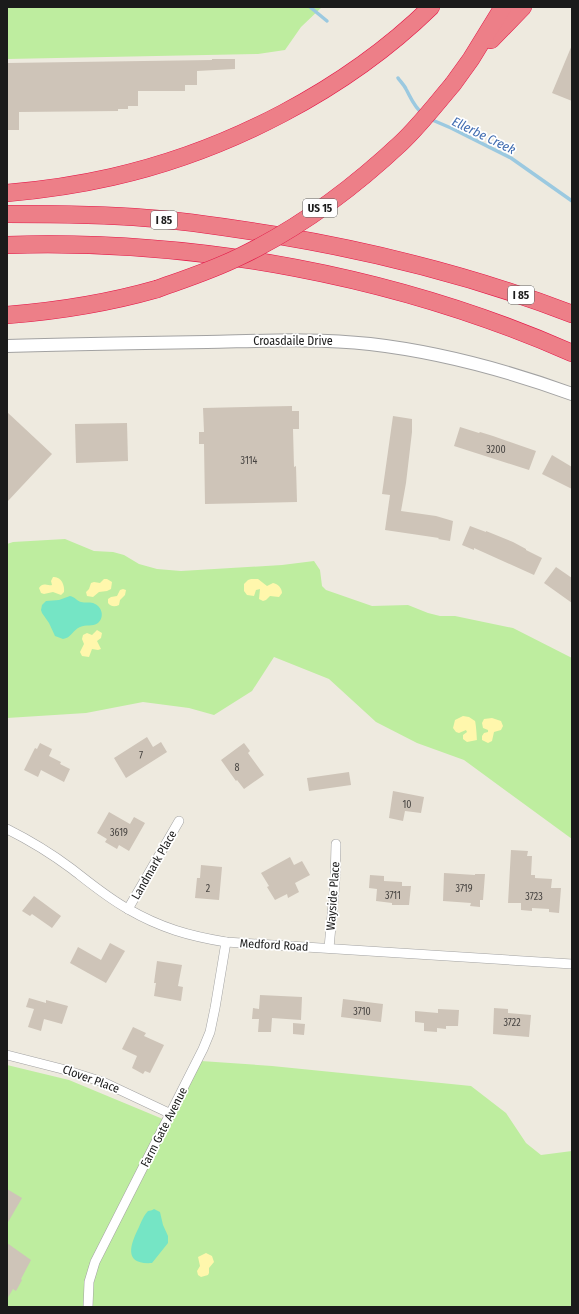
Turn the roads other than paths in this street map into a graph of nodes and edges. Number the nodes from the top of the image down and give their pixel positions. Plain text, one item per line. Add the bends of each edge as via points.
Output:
1 (431, 7) edge
2 (503, 7) edge
3 (523, 7) edge
4 (471, 60) junction
5 (7, 193) edge
6 (7, 214) edge
7 (7, 245) edge
8 (7, 314) edge
9 (572, 314) edge
10 (7, 346) edge
11 (572, 353) edge
12 (572, 394) edge
13 (179, 821) dead end
14 (7, 829) edge
15 (336, 844) dead end
16 (128, 909) junction
17 (226, 942) junction
18 (329, 948) junction
19 (572, 964) edge
20 (7, 1055) edge
21 (171, 1114) junction
22 (88, 1307) edge

1 - 5 highway via 400,35 331,86 243,132 196,152 141,170 82,183
2 - 4 highway, US 15
3 - 4 highway
4 - 8 highway, US 15, bridge via 427,115 401,142 342,193 275,238 201,274 157,289 101,303
6 - 9 highway, I 85 via 145,218 248,230 320,242 430,267 506,290
7 - 11 highway via 140,248 268,263 366,284 460,311
10 - 12 street, Croasdaile Drive via 283,340 368,344 424,352 481,365
13 - 16 street, Landmark Place
14 - 16 street, Medford Road via 70,868
15 - 18 street, Wayside Place
16 - 17 street, Medford Road via 161,926
17 - 18 street, Medford Road
17 - 21 street, Farm Gate Avenue via 210,1032
18 - 19 street, Medford Road
20 - 21 street, Clover Place via 103,1082
21 - 22 street, Farm Gate Avenue via 95,1262 89,1282

